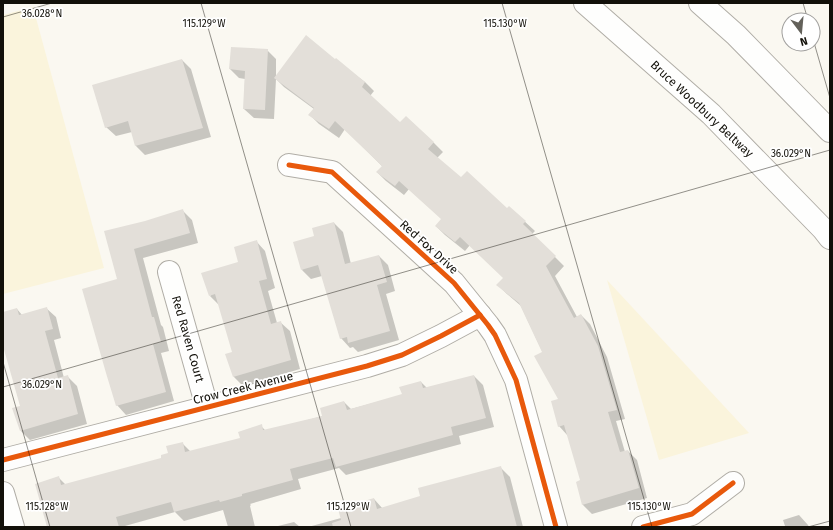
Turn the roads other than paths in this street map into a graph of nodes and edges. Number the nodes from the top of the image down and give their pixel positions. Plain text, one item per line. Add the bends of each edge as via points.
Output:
1 (585, 3) edge
2 (700, 3) edge
3 (830, 131) edge
4 (289, 165) dead end
5 (830, 238) edge
6 (169, 272) dead end
7 (480, 315) junction
8 (207, 407) junction
9 (3, 460) edge
10 (733, 483) dead end
11 (3, 493) edge
12 (13, 527) edge
13 (556, 527) edge
14 (643, 527) edge

1 - 5 main road, Bruce Woodbury Beltway via 711,114
2 - 3 main road via 736,35
4 - 7 main road, Red Fox Drive via 332,172 454,283
6 - 8 main road, Red Raven Court
7 - 8 main road, Crow Creek Avenue via 402,355
7 - 13 main road, Red Fox Drive via 495,335 516,380
8 - 9 main road, Crow Creek Avenue
10 - 14 main road via 692,514
11 - 12 main road

